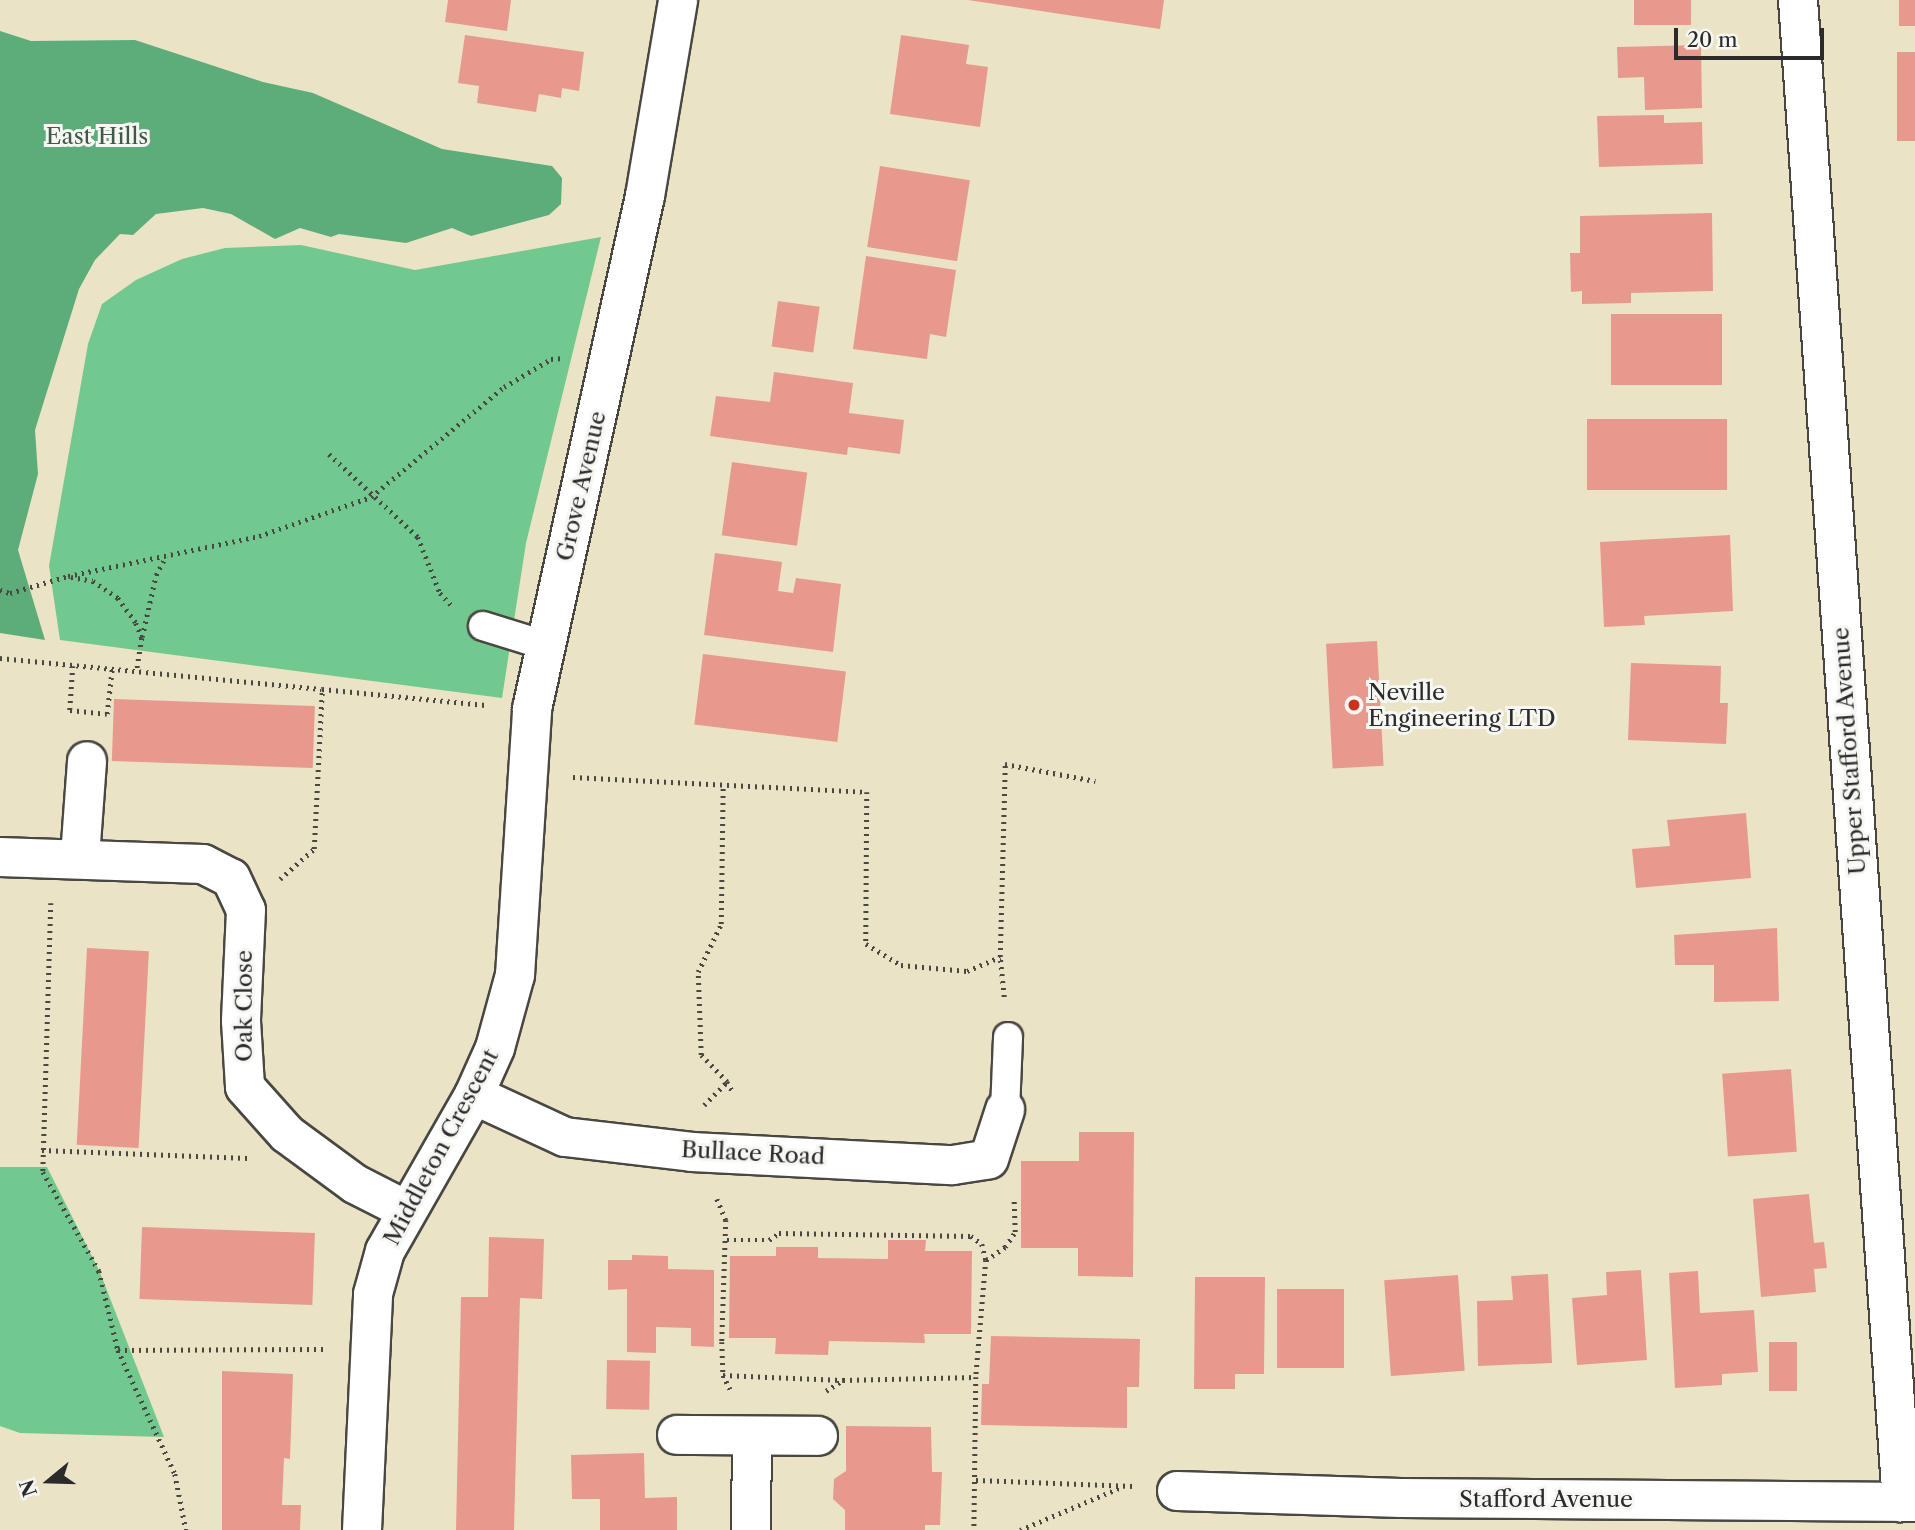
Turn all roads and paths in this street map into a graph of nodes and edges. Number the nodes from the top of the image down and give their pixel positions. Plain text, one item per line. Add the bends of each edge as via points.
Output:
1 (678, 0) edge
2 (1798, 0) edge
3 (610, 355) junction
4 (329, 454) dead end
5 (372, 497) junction
6 (167, 555) junction
7 (68, 576) junction
8 (0, 590) edge
9 (483, 626) joint
10 (142, 638) junction
11 (544, 645) junction
12 (0, 658) edge
13 (73, 666) junction
14 (111, 669) junction
15 (137, 671) junction
16 (322, 689) junction
17 (531, 709) junction
18 (87, 761) dead end
19 (527, 775) junction
20 (1095, 781) dead end
21 (723, 784) junction
22 (0, 857) edge
23 (66, 857) junction
24 (246, 910) junction
25 (1000, 957) junction
26 (515, 975) joint
27 (1008, 1037) joint
28 (727, 1082) junction
29 (733, 1092) dead end
30 (474, 1095) junction
31 (1005, 1110) joint
32 (287, 1134) junction
33 (42, 1150) junction
34 (692, 1152) junction
35 (406, 1210) junction
36 (1014, 1232) dead end
37 (727, 1240) junction
38 (986, 1260) junction
39 (118, 1349) junction
40 (370, 1349) junction
41 (723, 1375) junction
42 (976, 1377) junction
43 (844, 1380) junction
44 (733, 1394) dead end
45 (818, 1395) dead end
46 (677, 1435) dead end
47 (752, 1436) junction
48 (818, 1436) dead end
49 (976, 1480) junction
50 (1126, 1486) junction
51 (1177, 1491) joint
52 (1909, 1502) edge
53 (186, 1530) edge
54 (362, 1530) edge
55 (751, 1530) edge
56 (974, 1530) edge
57 (1020, 1530) edge

1 - 3 street, Grove Avenue via 645,196
2 - 52 street, Upper Stafford Avenue
3 - 5 path via 551,359 504,387
3 - 11 street, Grove Avenue
4 - 5 path
5 - 6 path via 260,536
5 - 9 path via 418,537 440,593 458,612
6 - 7 path
6 - 10 path via 156,576
7 - 8 path via 10,593
7 - 10 path via 93,582 118,598
9 - 11 lane
10 - 15 path
11 - 17 street, Grove Avenue
12 - 13 path
13 - 14 path
13 - 14 path via 70,710 107,714
14 - 15 path
15 - 16 path
16 - 17 path
16 - 24 path via 314,849
17 - 19 street, Grove Avenue
18 - 23 street
19 - 21 path
19 - 26 street, Grove Avenue
20 - 25 path via 1005,764
21 - 25 path via 867,792 866,944 901,965 967,971
21 - 28 path via 721,924 698,972 701,1055
22 - 23 street, Oak Close
23 - 24 street, Oak Close via 204,864 232,878
23 - 33 path
24 - 32 street, Oak Close via 245,1087
25 - 27 path
26 - 30 street, Middleton Crescent via 495,1048
27 - 31 lane
28 - 29 path
28 - 34 path via 688,1121
30 - 34 street, Bullace Road via 565,1137
30 - 35 street, Middleton Crescent
31 - 34 street, Bullace Road via 989,1159 965,1164
32 - 33 path via 256,1158
32 - 35 street, Oak Close via 355,1184
33 - 39 path via 43,1172 99,1271
34 - 37 path via 696,1180 719,1201
35 - 40 street, Middleton Crescent via 385,1251 373,1294
36 - 38 path via 1005,1248
37 - 38 path via 769,1240 779,1233 971,1236 982,1244
37 - 41 path via 722,1257
38 - 42 path
39 - 40 path
39 - 53 path via 175,1474
40 - 54 street, Middleton Crescent
41 - 43 path
41 - 44 path
42 - 43 path
42 - 49 path
43 - 45 path
46 - 47 street
47 - 48 street
47 - 55 street
49 - 50 path
49 - 56 path
50 - 51 path
50 - 57 path
51 - 52 street, Stafford Avenue via 1401,1498

